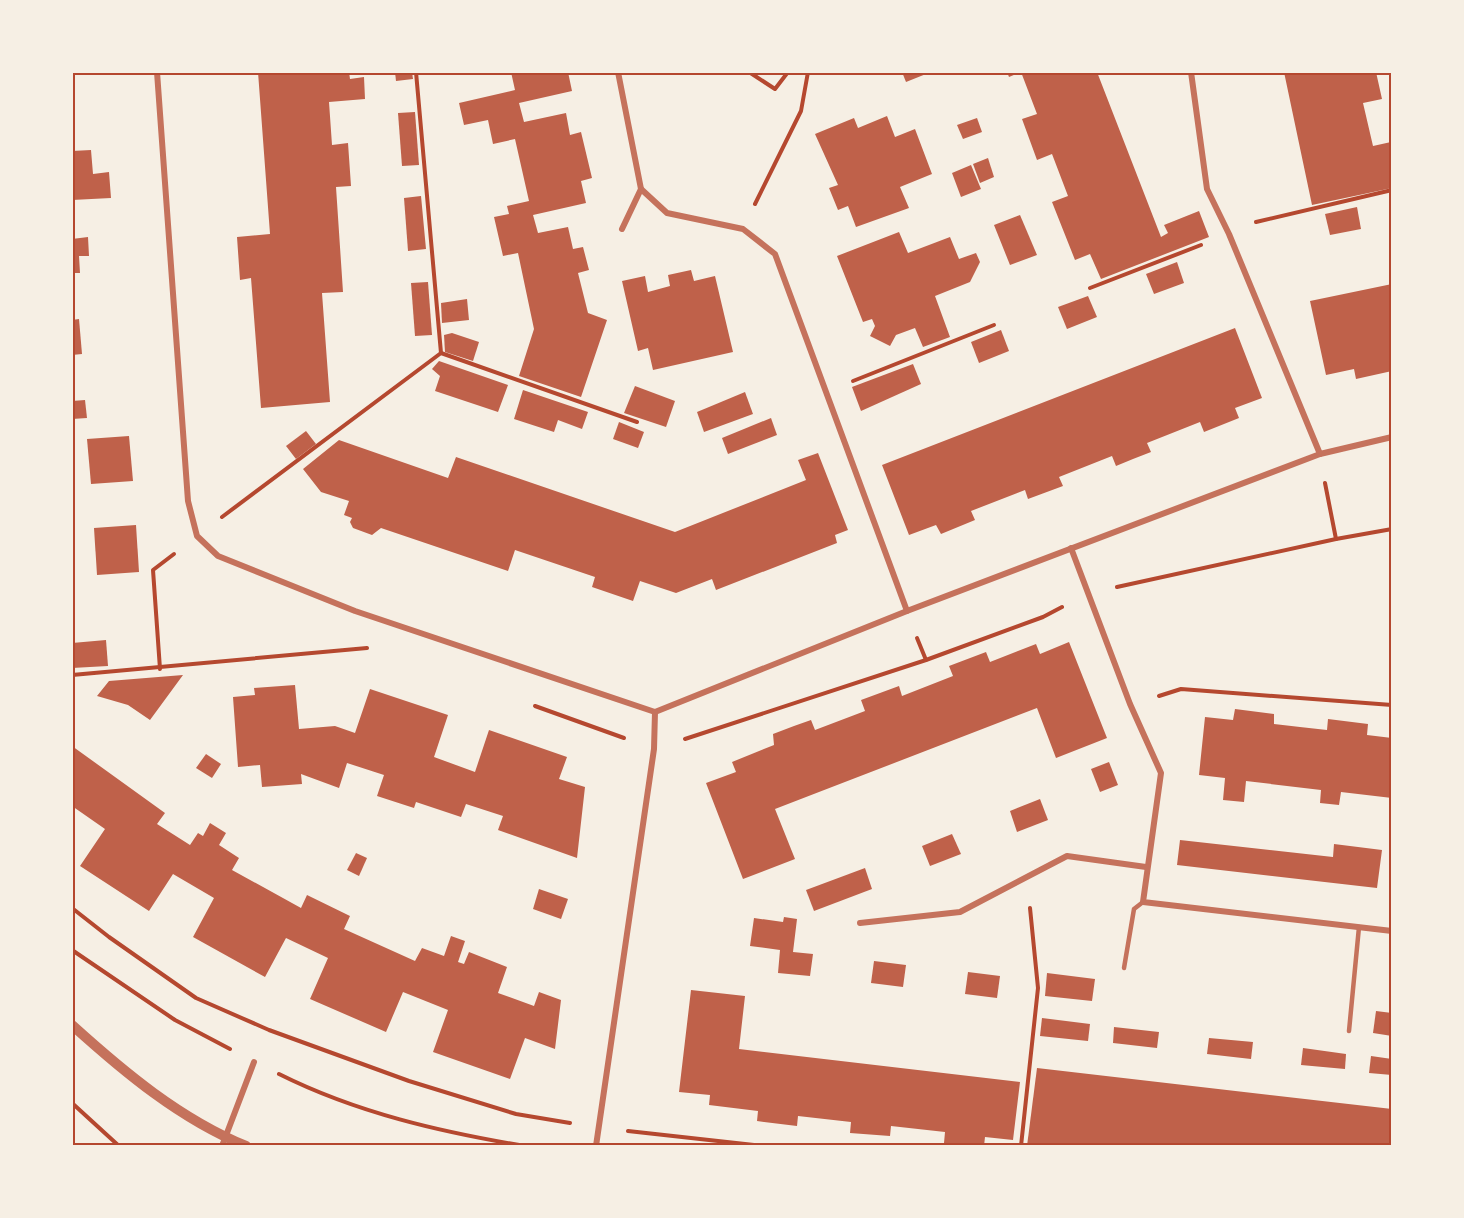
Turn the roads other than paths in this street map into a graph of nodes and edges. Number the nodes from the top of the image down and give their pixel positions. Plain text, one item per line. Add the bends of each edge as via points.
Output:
1 (157, 72) edge
2 (618, 72) edge
3 (1191, 72) edge
4 (641, 189) junction
5 (622, 229) dead end
6 (1392, 437) edge
7 (1320, 454) junction
8 (1071, 548) junction
9 (907, 611) junction
10 (655, 712) junction
11 (1146, 867) junction
12 (1143, 902) junction
13 (860, 923) dead end
14 (1359, 927) junction
15 (1392, 931) edge
16 (1124, 968) dead end
17 (72, 1026) edge
18 (1349, 1031) dead end
19 (254, 1062) road end
20 (224, 1142) edge
21 (246, 1146) edge
22 (596, 1146) edge

1 - 10 street via 188,501 196,536 218,556 355,611
2 - 4 street
3 - 7 street via 1207,189
4 - 5 street
4 - 9 street via 667,213 743,229 775,254
6 - 7 street
7 - 8 street
8 - 9 street
8 - 11 street via 1130,704 1161,773
9 - 10 street
10 - 22 street via 654,749
11 - 12 street
11 - 13 street via 1067,856 960,912
12 - 14 street
12 - 16 lane via 1134,909
14 - 15 street
14 - 18 lane
17 - 20 street via 166,1103
19 - 20 street
20 - 21 street

